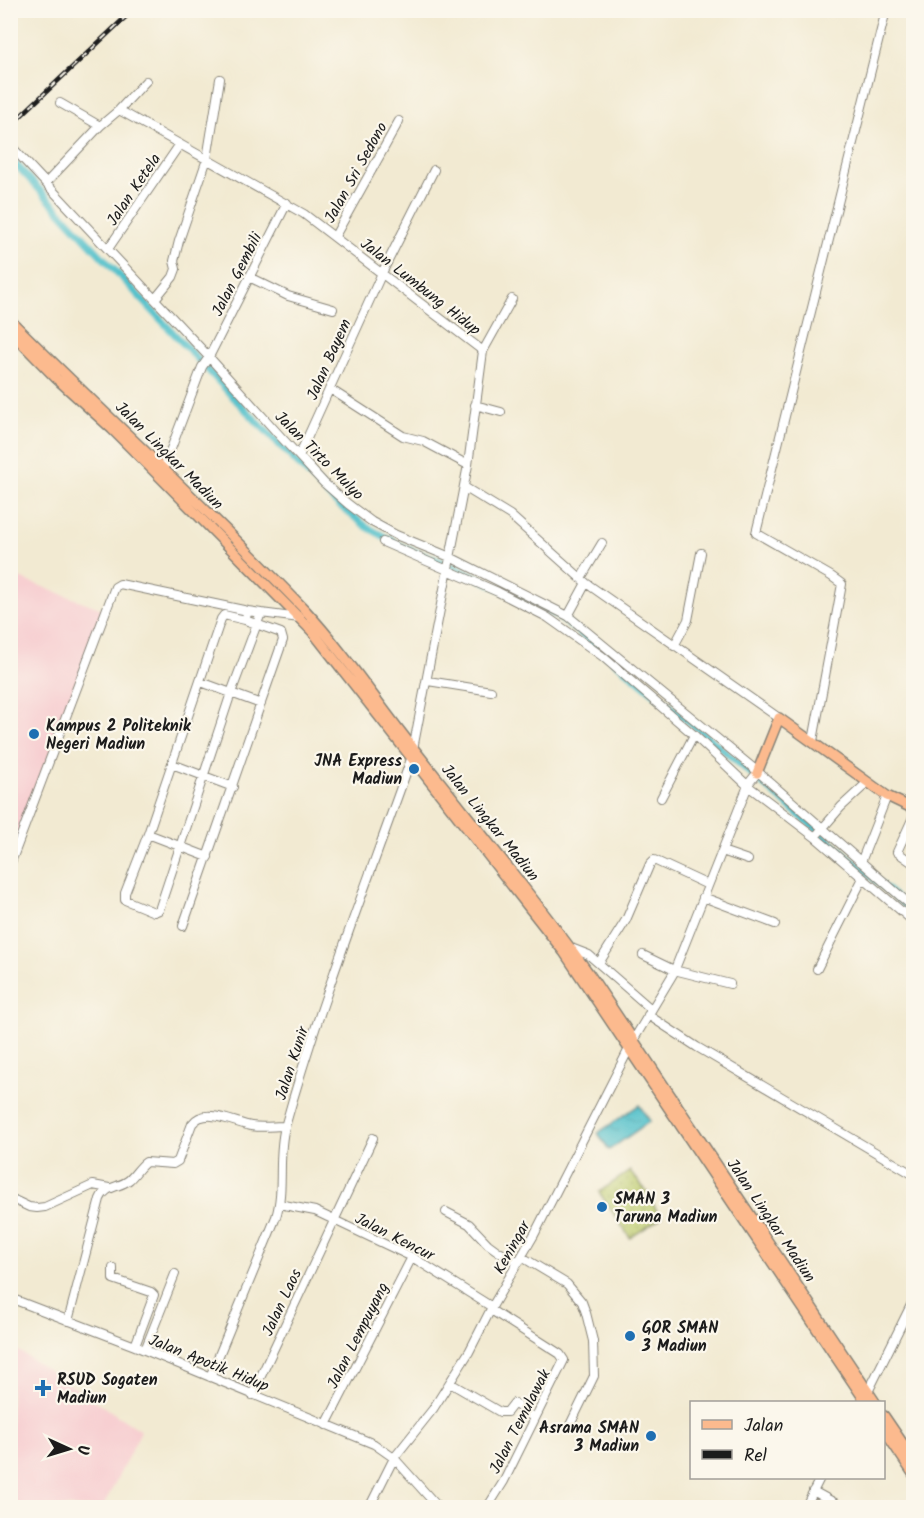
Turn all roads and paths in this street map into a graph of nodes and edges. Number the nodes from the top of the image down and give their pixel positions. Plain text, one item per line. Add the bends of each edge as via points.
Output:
1 (886, 10) edge
2 (220, 79) dead end
3 (146, 81) dead end
4 (60, 103) dead end
5 (119, 110) junction
6 (399, 122) dead end
7 (100, 126) junction
8 (180, 144) junction
9 (10, 145) edge
10 (207, 159) junction
11 (434, 170) dead end
12 (46, 183) junction
13 (287, 202) junction
14 (335, 236) junction
15 (108, 249) junction
16 (382, 273) junction
17 (249, 277) junction
18 (155, 299) junction
19 (512, 299) dead end
20 (333, 309) dead end
21 (10, 320) edge
22 (10, 331) edge
23 (483, 351) junction
24 (209, 358) junction
25 (59, 375) junction
26 (330, 389) junction
27 (476, 405) junction
28 (501, 412) dead end
29 (299, 456) junction
30 (468, 465) junction
31 (163, 470) junction
32 (464, 487) junction
33 (383, 542) dead end
34 (602, 543) dead end
35 (701, 553) dead end
36 (449, 559) junction
37 (447, 571) junction
38 (584, 580) junction
39 (248, 611) junction
40 (261, 614) junction
41 (568, 616) junction
42 (300, 618) junction
43 (245, 620) junction
44 (257, 624) junction
45 (674, 646) junction
46 (428, 681) junction
47 (201, 682) junction
48 (491, 691) dead end
49 (231, 693) junction
50 (261, 704) junction
51 (779, 718) junction
52 (694, 735) junction
53 (813, 741) junction
54 (412, 754) junction
55 (172, 764) junction
56 (757, 772) junction
57 (204, 776) junction
58 (868, 782) junction
59 (749, 784) junction
60 (233, 787) junction
61 (887, 796) junction
62 (661, 798) dead end
63 (914, 809) edge
64 (914, 815) edge
65 (819, 832) junction
66 (148, 834) junction
67 (181, 846) junction
68 (722, 851) junction
69 (208, 857) junction
70 (748, 860) dead end
71 (861, 862) junction
72 (914, 864) edge
73 (10, 865) edge
74 (863, 878) junction
75 (708, 885) junction
76 (703, 897) junction
77 (914, 908) edge
78 (914, 922) edge
79 (775, 924) dead end
80 (183, 926) dead end
81 (568, 950) junction
82 (643, 955) dead end
83 (599, 963) junction
84 (817, 969) dead end
85 (674, 970) junction
86 (730, 984) dead end
87 (649, 1012) junction
88 (634, 1039) junction
89 (629, 1048) junction
90 (285, 1126) junction
91 (373, 1138) dead end
92 (706, 1157) junction
93 (914, 1175) edge
94 (109, 1188) junction
95 (10, 1198) edge
96 (279, 1204) junction
97 (446, 1212) dead end
98 (334, 1220) junction
99 (412, 1257) junction
100 (521, 1259) junction
101 (113, 1268) dead end
102 (175, 1274) dead end
103 (10, 1298) edge
104 (914, 1299) edge
105 (492, 1308) junction
106 (68, 1321) junction
107 (135, 1346) junction
108 (145, 1350) junction
109 (210, 1377) junction
110 (450, 1383) junction
111 (252, 1395) junction
112 (863, 1398) edge
113 (885, 1417) edge
114 (534, 1418) junction
115 (326, 1425) junction
116 (569, 1427) dead end
117 (885, 1432) edge
118 (396, 1460) junction
119 (914, 1460) edge
120 (914, 1475) edge
121 (819, 1479) edge
122 (813, 1491) junction
123 (369, 1508) edge
124 (375, 1508) edge
125 (439, 1508) edge
126 (487, 1508) edge
127 (805, 1508) edge
128 (844, 1508) edge

1 - 53 street via 756,533 842,584
2 - 10 street
3 - 5 street
4 - 7 street
5 - 7 street
5 - 8 street, Jalan Lumbung Hidup
6 - 14 street, Jalan Sri Sedono
7 - 12 street
8 - 10 street, Jalan Lumbung Hidup
8 - 15 street, Jalan Ketela
9 - 12 street, Jalan Tirto Mulyo
10 - 13 street, Jalan Lumbung Hidup
10 - 18 street via 179,241 173,277
11 - 16 street, Jalan Bayem
12 - 15 street, Jalan Tirto Mulyo
13 - 14 street, Jalan Lumbung Hidup
13 - 17 street, Jalan Gembili
14 - 16 street, Jalan Lumbung Hidup
15 - 18 street, Jalan Tirto Mulyo
16 - 23 street, Jalan Lumbung Hidup
16 - 26 street, Jalan Bayem
17 - 20 street via 288,296
17 - 24 street, Jalan Gembili
18 - 24 street, Jalan Tirto Mulyo
19 - 23 street
21 - 25 main road, Jalan Lingkar Madiun
22 - 25 main road, Jalan Lingkar Madiun
23 - 27 street, Jalan Lumbung Hidup
24 - 29 street, Jalan Tirto Mulyo
24 - 31 street, Jalan Gembili via 202,367
25 - 31 main road, Jalan Lingkar Madiun
25 - 42 main road, Jalan Lingkar Madiun
26 - 29 street, Jalan Bayem
26 - 30 street via 403,436 423,441
27 - 28 street
27 - 30 street, Jalan Lumbung Hidup
29 - 36 street, Jalan Tirto Mulyo via 372,522
30 - 32 street, Jalan Lumbung Hidup
31 - 54 main road, Jalan Lingkar Madiun via 310,616
32 - 36 street, Jalan Lumbung Hidup
32 - 38 street via 510,515
33 - 37 street
34 - 38 street
35 - 45 street via 688,620
36 - 37 street, Jalan Lumbung Hidup
36 - 41 street, Jalan Tirto Mulyo
37 - 46 street, Jalan Lumbung Hidup
37 - 52 street via 547,617 602,656
38 - 41 street
38 - 45 street
39 - 40 street
39 - 43 street
39 - 73 street via 120,584 115,587
40 - 42 street
40 - 44 street
41 - 56 street, Jalan Tirto Mulyo
42 - 54 main road, Jalan Lingkar Madiun
43 - 44 street
43 - 47 street via 228,615 222,618
44 - 49 street
44 - 50 street via 281,633 283,640
45 - 51 street
46 - 48 street
46 - 54 street, Jalan Lumbung Hidup
47 - 49 street
47 - 55 street
49 - 50 street
49 - 57 street
50 - 60 street
51 - 53 main road
51 - 56 main road
52 - 59 street
52 - 62 street
53 - 58 main road
54 - 81 main road, Jalan Lingkar Madiun
54 - 90 street, Jalan Kunir
55 - 57 street
55 - 66 street
56 - 59 street, Keningar
56 - 65 street, Jalan Tirto Mulyo
57 - 60 street
57 - 67 street
58 - 61 main road
58 - 65 street
59 - 65 street
59 - 68 street, Keningar
60 - 69 street
61 - 63 main road
61 - 71 street
64 - 72 street via 897,852
65 - 71 street
65 - 74 street
66 - 67 street
66 - 67 street via 124,896 154,912 159,910
67 - 69 street
68 - 70 street
68 - 75 street, Keningar
69 - 80 street
71 - 77 street
74 - 78 street
74 - 84 street
75 - 76 street, Keningar
75 - 83 street via 654,860 626,920
76 - 79 street
76 - 85 street, Keningar
81 - 83 street via 584,952
81 - 88 main road, Jalan Lingkar Madiun
81 - 89 main road, Jalan Lingkar Madiun
82 - 85 street
83 - 87 street
85 - 86 street
85 - 87 street, Keningar
87 - 88 street, Keningar
87 - 93 street via 697,1047
88 - 89 street, Keningar
88 - 92 main road, Jalan Lingkar Madiun
89 - 92 main road, Jalan Lingkar Madiun
89 - 100 street, Keningar
90 - 94 street via 253,1126 201,1117 192,1124 178,1161 146,1162 128,1181
90 - 96 street, Jalan Kunir
91 - 98 street, Jalan Laos
92 - 112 main road, Jalan Lingkar Madiun
94 - 95 street via 93,1185 37,1208
94 - 106 street via 100,1199
96 - 98 street, Jalan Kencur via 315,1210
96 - 109 street, Jalan Kunir
97 - 100 street via 469,1224 499,1252
98 - 99 street, Jalan Kencur
98 - 111 street, Jalan Laos
99 - 105 street, Jalan Kencur
99 - 115 street, Jalan Lempuyang
100 - 105 street, Keningar
100 - 116 street via 567,1284 586,1313 593,1341 594,1376
101 - 107 street via 113,1279 153,1295
102 - 108 street
103 - 106 street, Jalan Apotik Hidup
104 - 112 street
105 - 110 street, Keningar
105 - 114 street, Jalan Temulawak via 564,1360
106 - 107 street, Jalan Apotik Hidup
107 - 108 street, Jalan Apotik Hidup
108 - 109 street, Jalan Apotik Hidup
109 - 111 street, Jalan Apotik Hidup
110 - 114 street via 501,1413 514,1403
110 - 118 street, Keningar
111 - 115 street, Jalan Apotik Hidup
113 - 119 main road
114 - 126 street, Jalan Temulawak
115 - 118 street, Jalan Apotik Hidup via 374,1444
117 - 120 main road
118 - 123 street
118 - 124 street
118 - 125 street, Jalan Apotik Hidup
121 - 122 street
122 - 127 street
122 - 128 street

